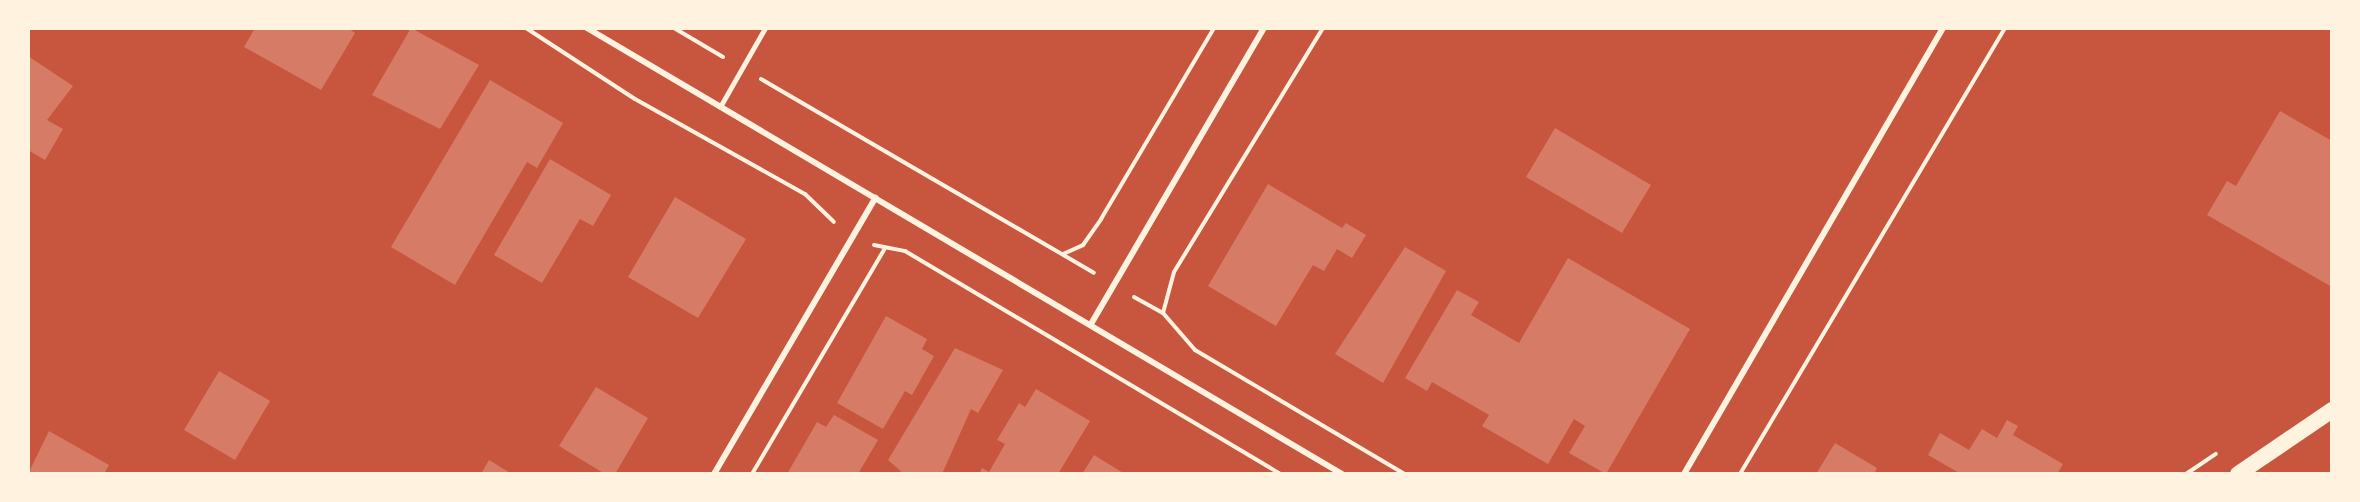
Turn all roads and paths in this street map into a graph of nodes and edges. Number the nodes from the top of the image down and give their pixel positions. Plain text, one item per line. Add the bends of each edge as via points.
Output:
1 (526, 28) edge
2 (587, 28) edge
3 (674, 28) edge
4 (765, 28) edge
5 (1214, 28) edge
6 (1264, 28) edge
7 (1323, 28) edge
8 (1943, 28) edge
9 (2005, 28) edge
10 (742, 68) junction
11 (720, 107) junction
12 (875, 198) junction
13 (855, 233) junction
14 (885, 248) junction
15 (1062, 254) junction
16 (1114, 284) junction
17 (1163, 313) junction
18 (1091, 324) junction
19 (2331, 410) edge
20 (714, 474) edge
21 (752, 474) edge
22 (1280, 474) edge
23 (1342, 474) edge
24 (1405, 474) edge
25 (1684, 474) edge
26 (1740, 474) edge
27 (2238, 474) edge

1 - 13 path via 635,99 805,194 830,219
2 - 11 street
3 - 10 path
4 - 10 lane
5 - 15 path via 1101,219 1083,245
6 - 16 street
7 - 17 path via 1174,272
8 - 25 street
9 - 26 path
10 - 11 lane
10 - 15 path
11 - 12 street
12 - 13 street
12 - 18 street
13 - 14 path
13 - 20 street
14 - 21 path
14 - 22 path via 905,251
15 - 16 path
16 - 17 path
16 - 18 street
17 - 24 path via 1195,350
18 - 23 street
19 - 27 highway

